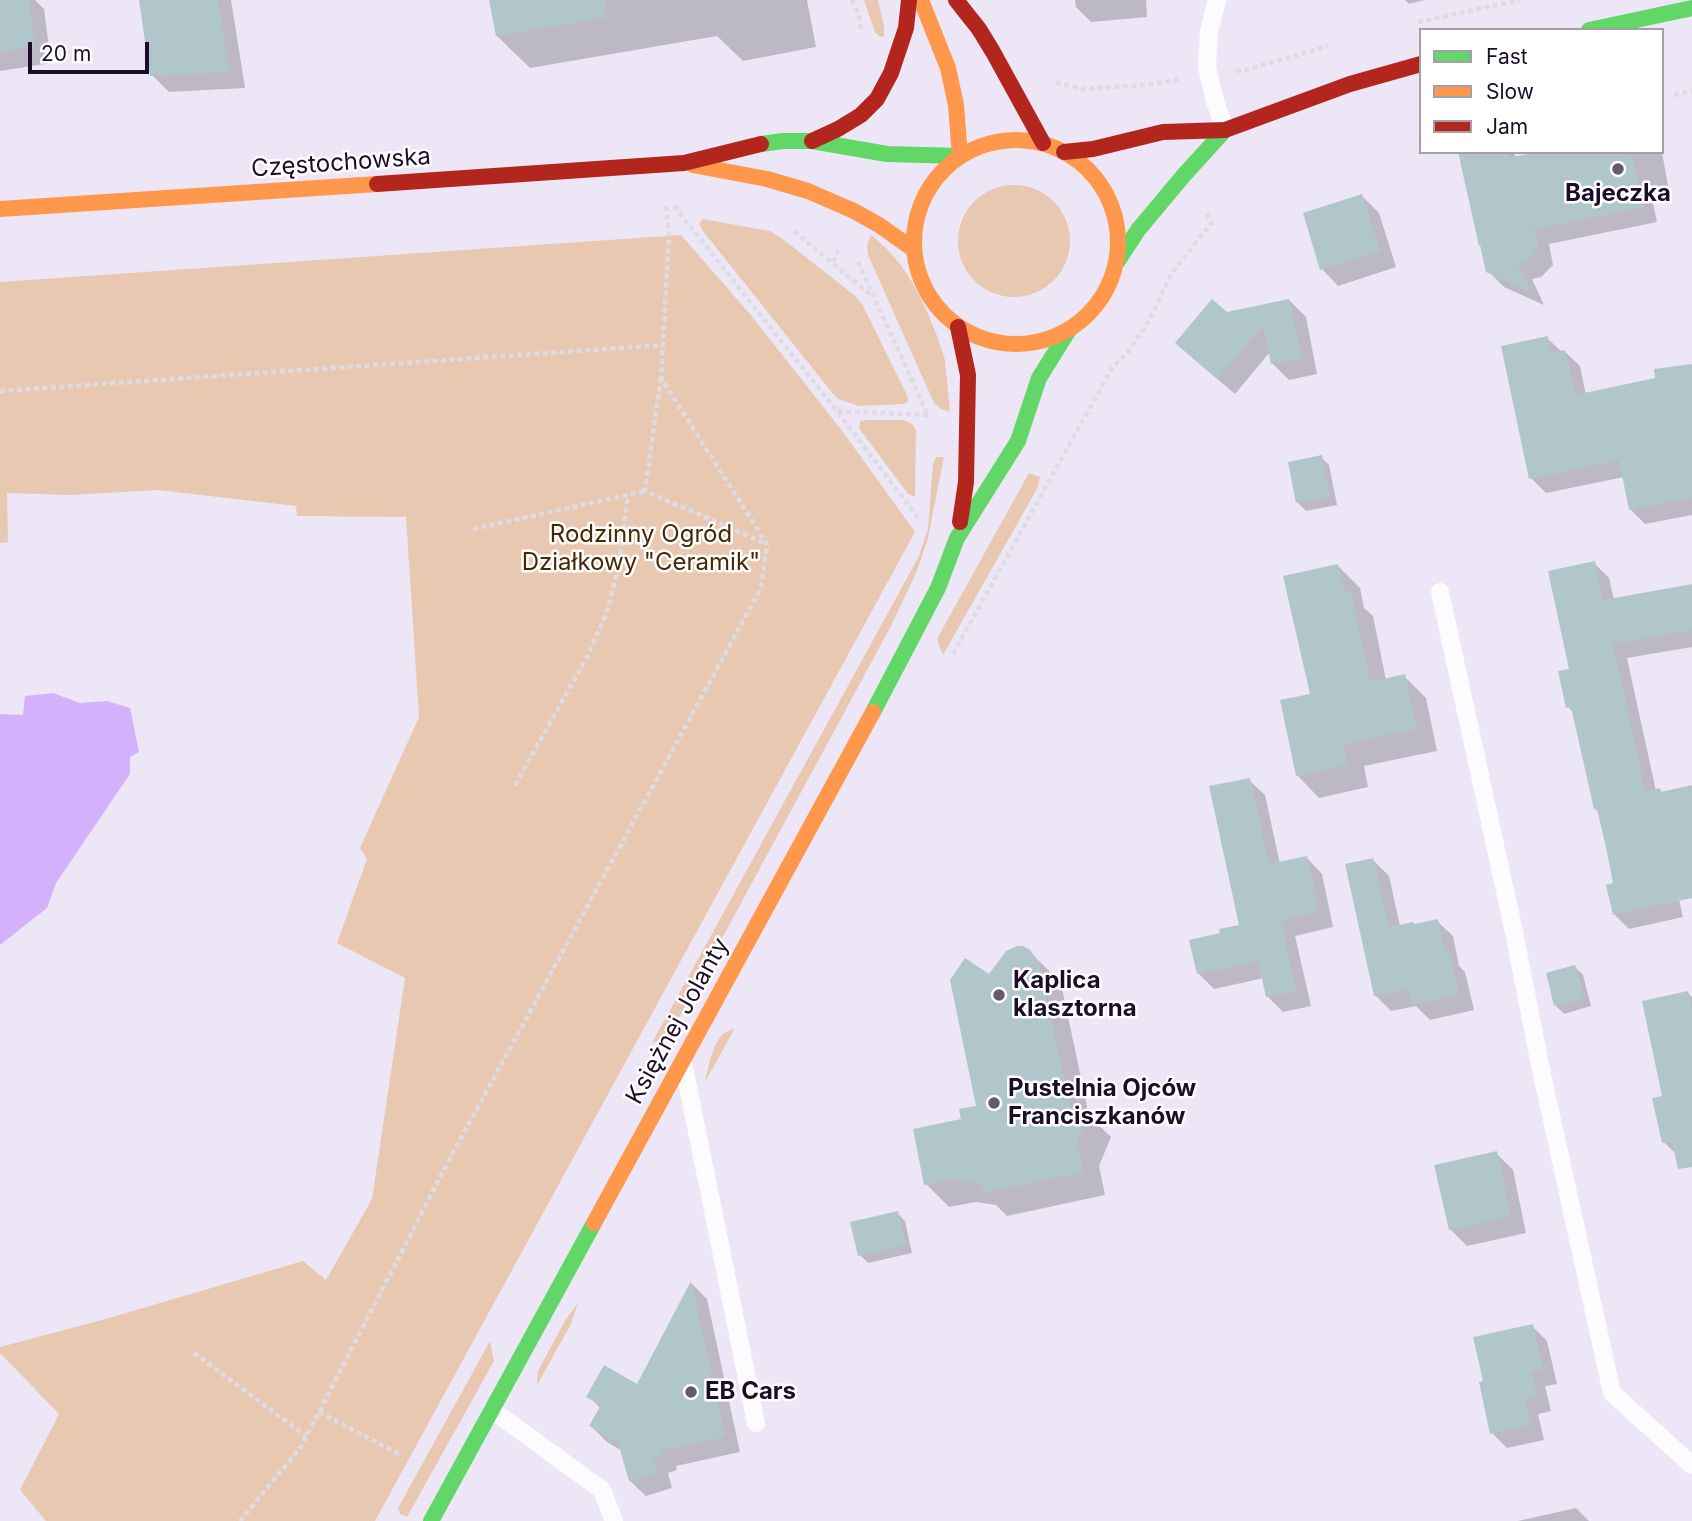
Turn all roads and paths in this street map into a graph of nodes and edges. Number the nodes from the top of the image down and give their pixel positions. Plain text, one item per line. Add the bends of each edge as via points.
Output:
1 (909, 0) edge
2 (921, 0) edge
3 (956, 0) edge
4 (1217, 0) edge
5 (1692, 8) edge
6 (1598, 28) edge
7 (1419, 66) edge
8 (1692, 91) edge
9 (1674, 95) dead end
10 (1225, 130) junction
11 (812, 141) junction
12 (1043, 144) junction
13 (1064, 152) junction
14 (960, 156) junction
15 (684, 163) junction
16 (663, 164) junction
17 (674, 206) dead end
18 (0, 209) edge
19 (1212, 222) dead end
20 (786, 224) dead end
21 (913, 249) junction
22 (855, 256) dead end
23 (1117, 261) junction
24 (876, 300) junction
25 (958, 327) junction
26 (1069, 330) junction
27 (663, 345) junction
28 (661, 377) junction
29 (0, 391) edge
30 (837, 411) junction
31 (928, 415) junction
32 (929, 423) dead end
33 (1062, 458) dead end
34 (645, 491) junction
35 (628, 495) junction
36 (920, 520) dead end
37 (473, 529) dead end
38 (957, 538) junction
39 (767, 544) junction
40 (1440, 592) dead end
41 (515, 785) dead end
42 (682, 1060) junction
43 (194, 1353) dead end
44 (492, 1410) junction
45 (319, 1412) junction
46 (755, 1423) dead end
47 (306, 1436) junction
48 (401, 1455) dead end
49 (1692, 1465) edge
50 (240, 1521) edge
51 (431, 1521) edge
52 (614, 1521) edge

1 - 11 main road via 906,28 877,99 861,115
2 - 14 main road via 948,68
3 - 12 main road via 979,29
4 - 10 lane via 1209,31 1208,67
5 - 6 main road
7 - 10 main road via 1350,84
8 - 9 path
10 - 13 main road via 1163,132
10 - 23 main road via 1138,230
11 - 14 main road, Częstochowska via 887,154
11 - 15 main road, Częstochowska via 750,146
12 - 13 main road
12 - 14 main road via 1000,141
13 - 23 main road via 1102,187 1113,210
14 - 21 main road via 924,196
15 - 16 main road, Częstochowska
15 - 21 main road, Częstochowska via 808,191 854,211
16 - 18 main road, Częstochowska
16 - 27 path via 669,236
17 - 30 path
19 - 33 path via 1171,274 1152,316 1112,368
20 - 24 path
21 - 25 main road via 927,293
22 - 24 path
23 - 26 main road via 1107,289 1091,313
24 - 31 path
25 - 26 main road via 978,338 1013,345 1048,340
25 - 38 main road, Księżnej Jolanty via 968,375 968,435
26 - 38 main road, Księżnej Jolanty via 1039,379 1017,442
27 - 28 path
27 - 29 path
28 - 34 path
28 - 39 path
30 - 31 path
30 - 36 path
31 - 32 path
34 - 35 path
34 - 39 path
35 - 37 path
35 - 41 path via 618,570 606,614
38 - 42 main road, Księżnej Jolanty via 913,638
39 - 45 path via 761,588 448,1162
40 - 49 lane via 1612,1394
42 - 44 main road, Księżnej Jolanty
42 - 46 lane
43 - 47 path
44 - 51 main road, Księżnej Jolanty
44 - 52 lane via 602,1490
45 - 47 path
45 - 48 path
47 - 50 path

